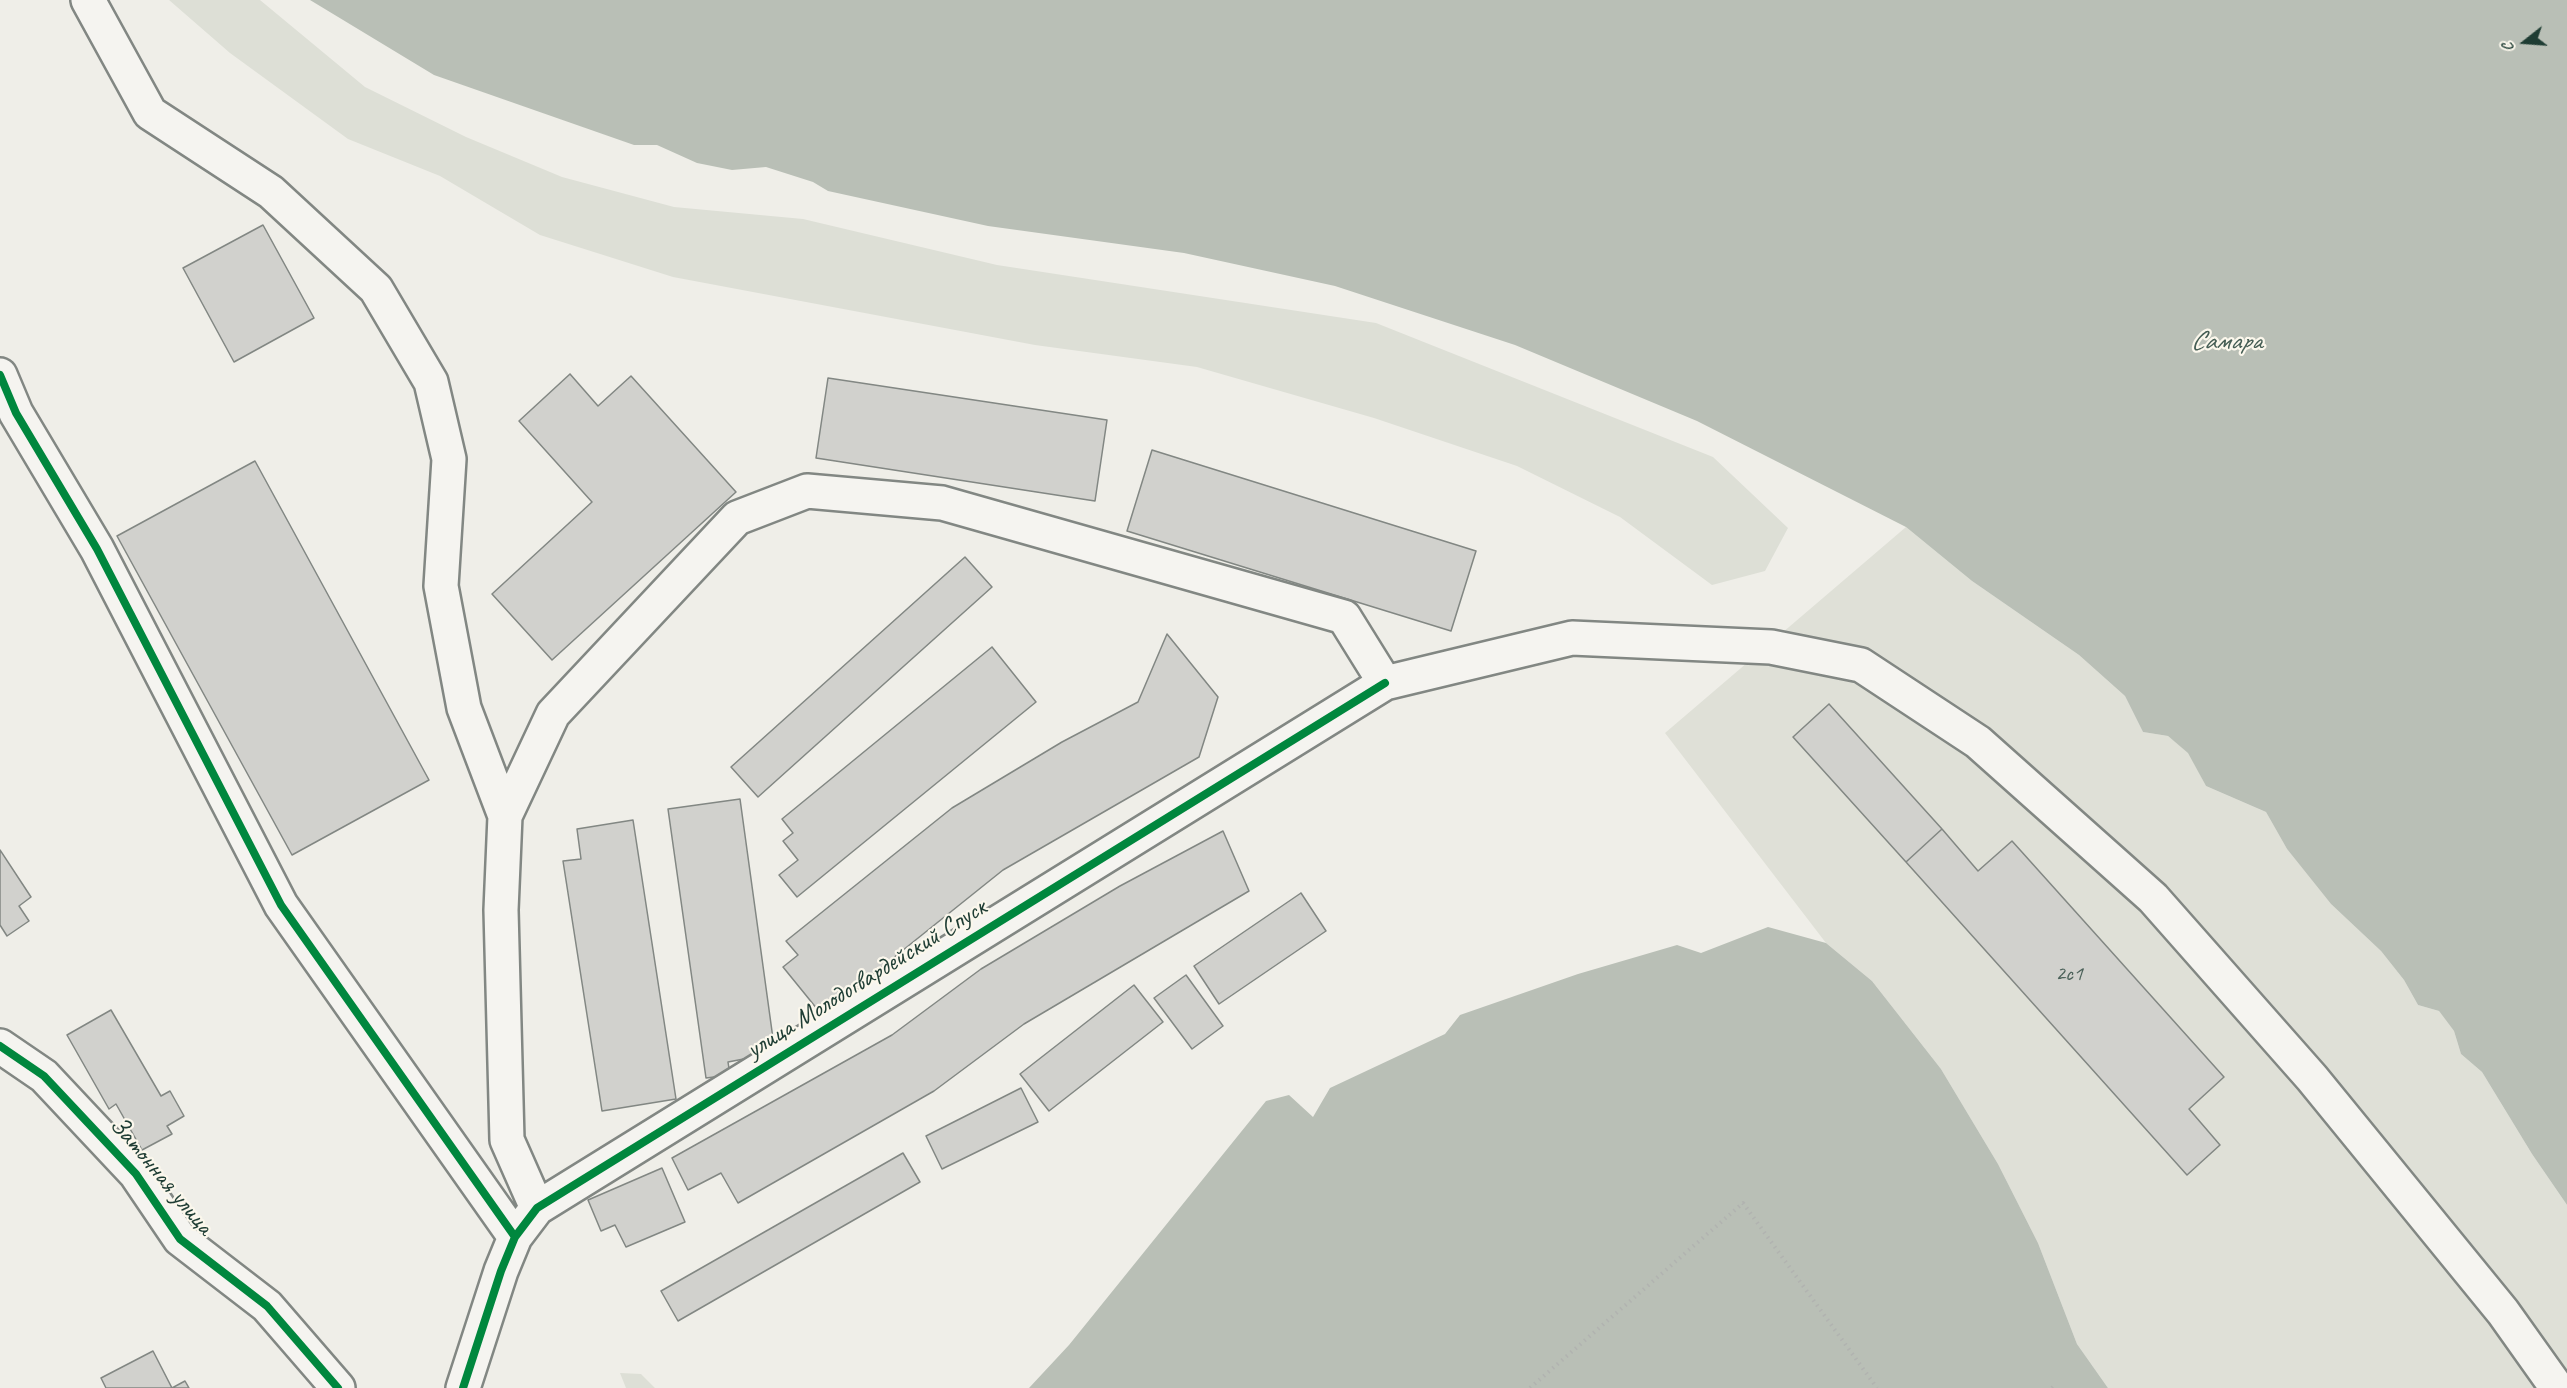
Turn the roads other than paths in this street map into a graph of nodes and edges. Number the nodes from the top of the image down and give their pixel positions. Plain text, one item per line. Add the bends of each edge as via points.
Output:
1 (88, 0) edge
2 (0, 375) edge
3 (1385, 683) junction
4 (505, 816) junction
5 (0, 1046) edge
6 (537, 1208) junction
7 (515, 1237) junction
8 (338, 1388) edge
9 (463, 1388) edge
10 (2557, 1388) edge

1 - 4 street via 150,113 271,192 376,289 431,382 449,459 441,586 464,708
2 - 7 street via 16,413 97,549 280,905
3 - 4 street via 1344,617 942,503 807,491 737,518 554,714
3 - 6 street, улица Молодогвардейский Спуск
3 - 10 street, улица Молодогвардейский Спуск via 1572,638 1772,647 1862,665 1978,742 2153,898 2312,1078 2503,1312
4 - 6 street via 501,910 507,1140
5 - 8 street, Затонная улица via 44,1076 136,1174 180,1239 267,1306
6 - 7 street, улица Молодогвардейский Спуск
7 - 9 street, улица Молодогвардейский Спуск

